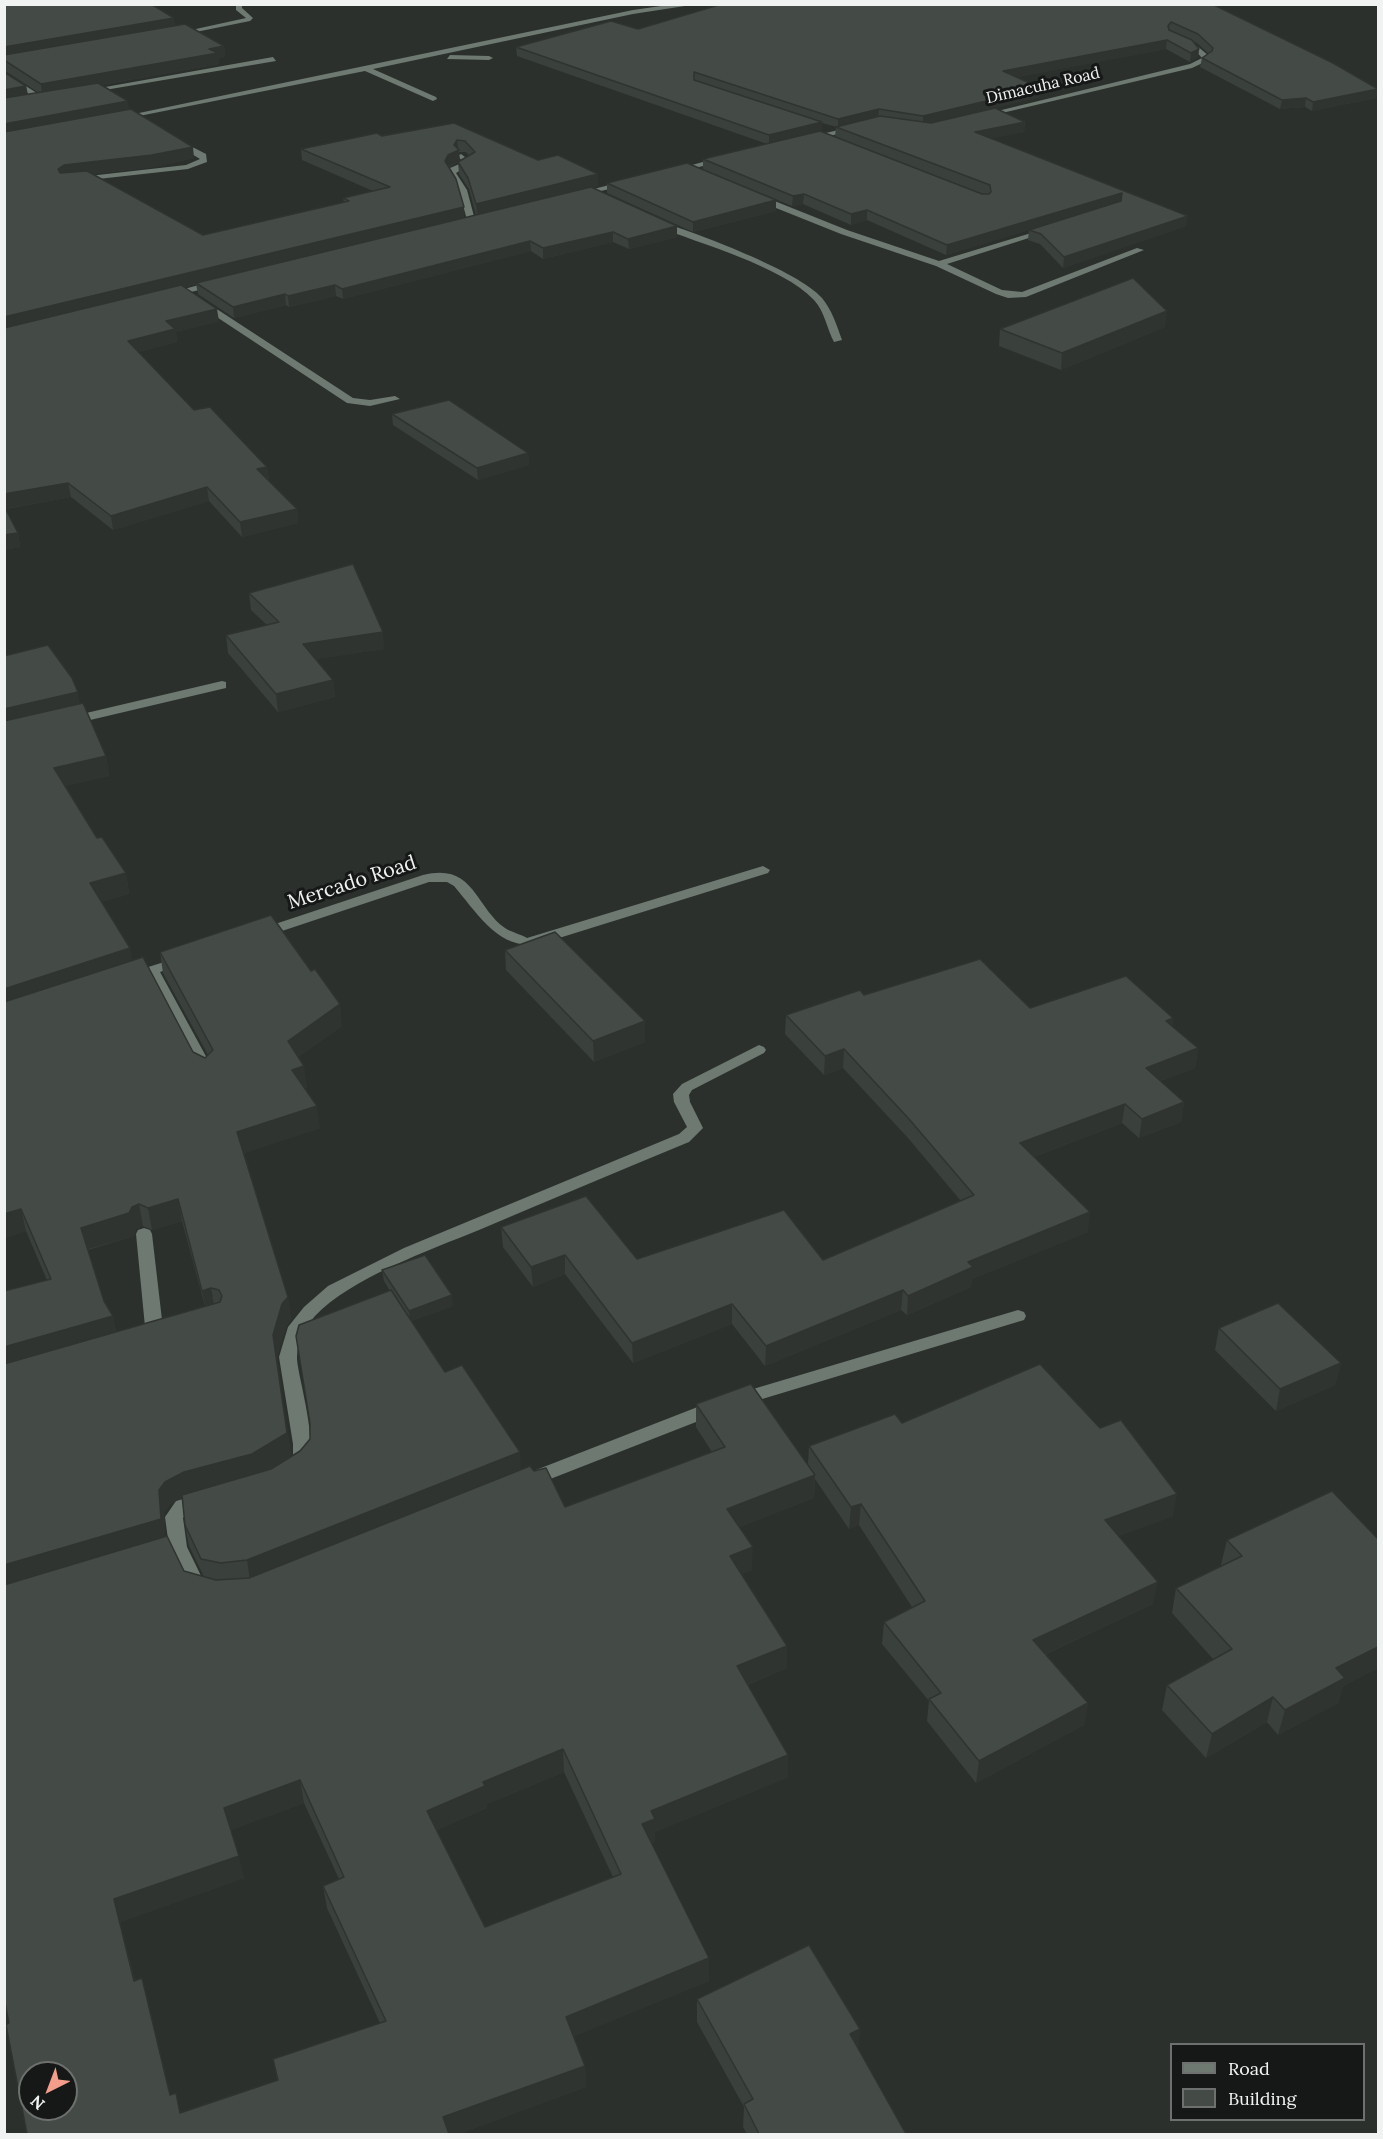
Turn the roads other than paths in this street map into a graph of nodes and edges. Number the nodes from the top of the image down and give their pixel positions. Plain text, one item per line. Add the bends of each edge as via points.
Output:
1 (239, 4) edge
2 (695, 4) edge
3 (1172, 35) edge
4 (165, 36) edge
5 (423, 57) junction
6 (273, 58) dead end
7 (489, 58) dead end
8 (366, 69) junction
9 (4, 74) edge
10 (75, 93) edge
11 (52, 97) edge
12 (433, 99) dead end
13 (134, 116) junction
14 (974, 118) edge
15 (112, 120) edge
16 (144, 122) edge
17 (817, 124) edge
18 (868, 124) edge
19 (837, 132) junction
20 (164, 133) edge
21 (820, 136) junction
22 (799, 141) edge
23 (837, 143) edge
24 (461, 156) edge
25 (731, 157) edge
26 (686, 168) junction
27 (665, 173) edge
28 (707, 177) edge
29 (66, 181) edge
30 (633, 181) edge
31 (592, 191) junction
32 (749, 194) edge
33 (570, 196) edge
34 (602, 196) edge
35 (482, 217) edge
36 (471, 220) junction
37 (653, 222) edge
38 (460, 223) edge
39 (1061, 225) edge
40 (1140, 250) edge
41 (939, 264) junction
42 (229, 280) edge
43 (183, 291) junction
44 (161, 297) edge
45 (837, 340) dead end
46 (395, 399) dead end
47 (222, 685) dead end
48 (62, 723) edge
49 (763, 870) dead end
50 (252, 937) edge
51 (196, 955) edge
52 (152, 970) junction
53 (118, 982) edge
54 (759, 1050) dead end
55 (207, 1073) edge
56 (144, 1234) dead end
57 (1018, 1316) dead end
58 (175, 1331) edge
59 (155, 1337) junction
60 (133, 1343) edge
61 (282, 1475) edge
62 (509, 1488) edge
63 (217, 1497) edge
64 (178, 1546) junction
65 (156, 1553) edge
66 (218, 1594) edge

1 - 4 street via 238,9 248,20
2 - 5 street via 633,12
3 - 14 street, Dimacuha Road via 1194,46 1206,58 1192,66
5 - 7 street
5 - 8 street
6 - 10 street
8 - 12 street
8 - 13 street
9 - 11 street via 36,100
13 - 15 street
13 - 16 street
17 - 19 street
18 - 19 street
19 - 21 street
20 - 29 street via 204,160 188,167
21 - 22 street
21 - 23 street
24 - 36 street via 469,162 453,173 463,190
25 - 26 street
26 - 27 street
26 - 28 street
30 - 31 street
31 - 33 street
31 - 34 street
32 - 41 street
35 - 36 street
36 - 38 street
37 - 45 street via 801,286 826,311
39 - 41 street
40 - 41 street via 1017,296 999,292
42 - 43 street
43 - 44 street
43 - 46 street via 350,401
47 - 48 street
49 - 50 street, Mercado Road via 525,942 499,930 459,883 439,877
51 - 52 street
52 - 53 street
52 - 55 street
54 - 61 street via 687,1087 681,1094 695,1128 690,1135 410,1252 334,1290 310,1311 294,1331 288,1357 302,1459
56 - 59 street
57 - 62 street via 701,1411
58 - 59 street
59 - 60 street
63 - 64 street via 183,1506 175,1513
64 - 65 street
64 - 66 street via 197,1587

